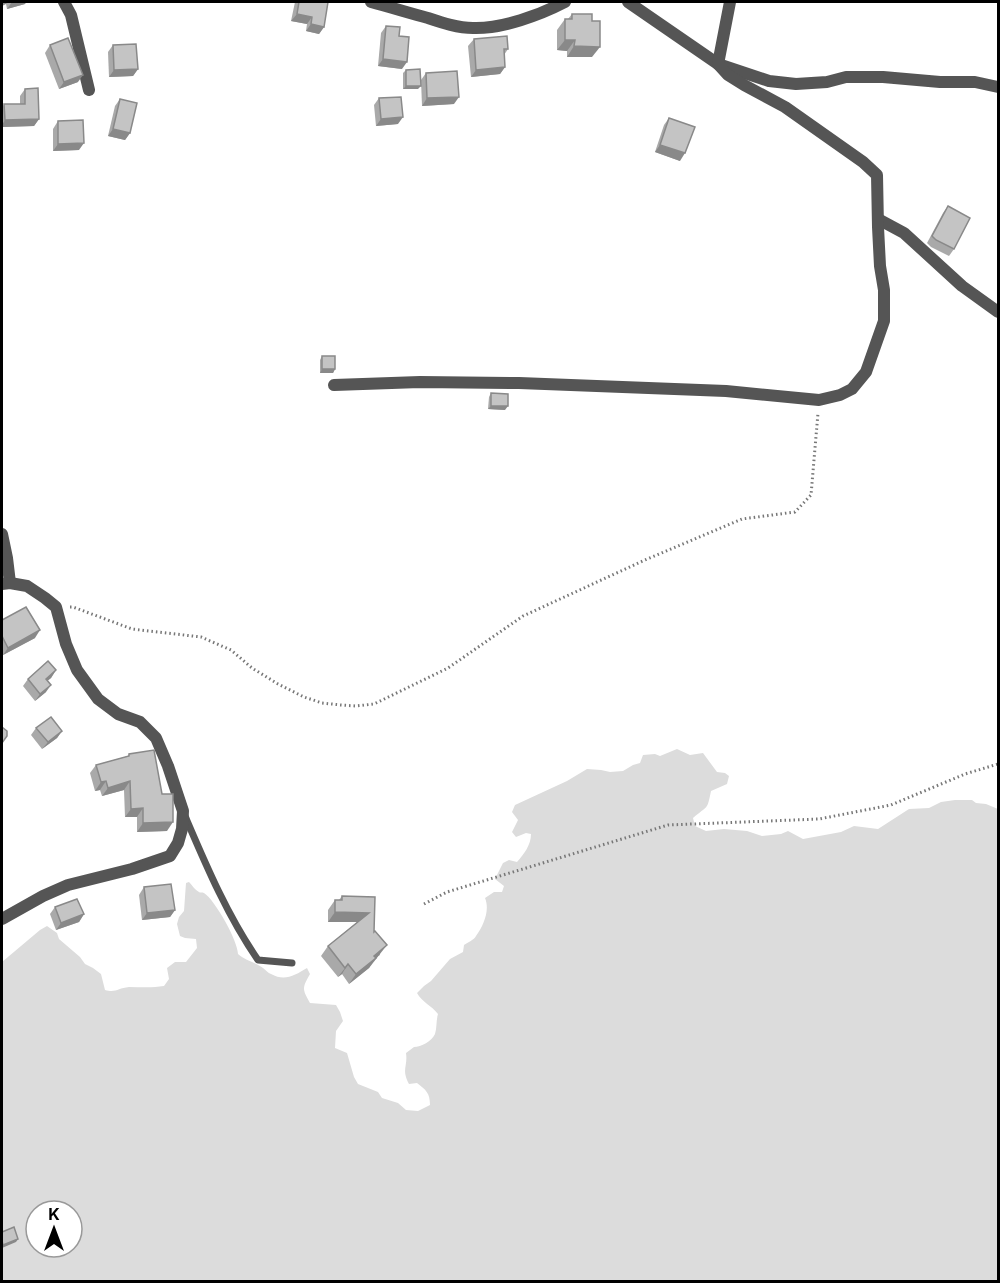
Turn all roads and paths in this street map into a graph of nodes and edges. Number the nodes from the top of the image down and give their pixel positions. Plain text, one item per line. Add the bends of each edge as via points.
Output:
1 (63, 2) edge
2 (370, 2) edge
3 (565, 2) edge
4 (628, 2) edge
5 (730, 2) edge
6 (718, 64) junction
7 (999, 87) edge
8 (89, 90) dead end
9 (878, 219) junction
10 (999, 312) edge
11 (334, 385) dead end
12 (819, 400) junction
13 (2, 534) edge
14 (6, 584) edge
15 (56, 607) junction
16 (999, 764) edge
17 (183, 811) junction
18 (424, 904) dead end
19 (2, 919) edge
20 (292, 963) dead end

1 - 8 street via 72,15
2 - 3 street via 472,28 517,21
4 - 6 street
5 - 6 street
6 - 7 street via 787,83 883,76
6 - 9 street via 728,75 785,107 877,175
9 - 10 street via 904,233 962,286
9 - 12 street via 884,321 866,372 852,389
11 - 12 street via 519,383 726,391
12 - 15 path via 811,495 795,512 742,519 634,564 523,616 448,668 374,704 356,706 304,698 252,668 231,650 201,637 132,629 74,607
13 - 14 street via 7,558
14 - 15 street via 27,586
15 - 17 street via 77,670 98,699 118,714 140,722 156,738
16 - 18 path via 891,805 819,819 668,825 447,892
17 - 19 street via 178,843 170,856 68,885
17 - 20 lane via 210,875 258,960

